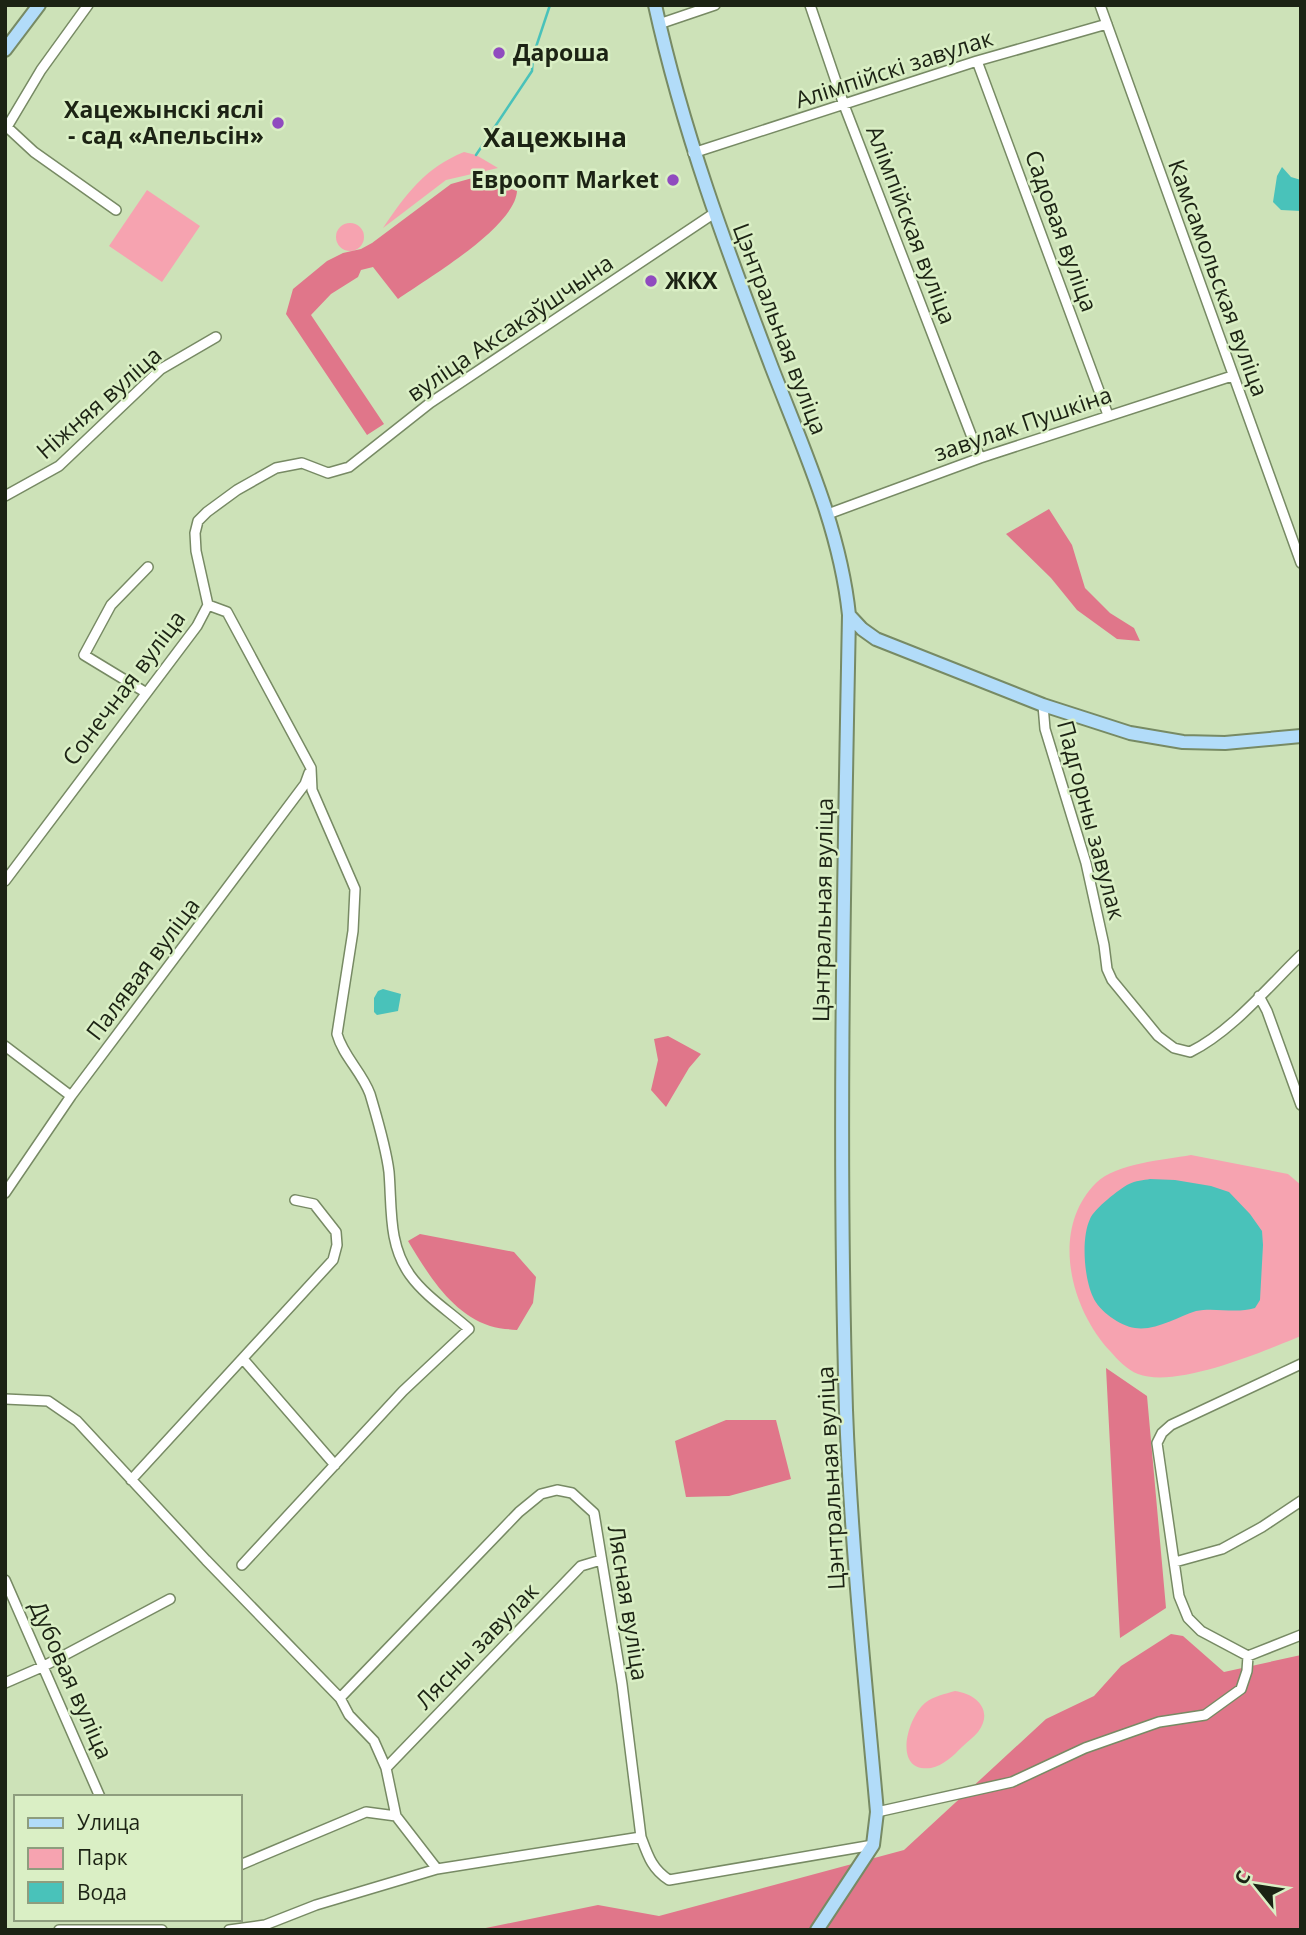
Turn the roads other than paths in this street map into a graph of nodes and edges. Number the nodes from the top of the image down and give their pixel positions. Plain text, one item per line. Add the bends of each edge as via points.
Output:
1 (39, 5) edge
2 (88, 5) edge
3 (655, 5) edge
4 (715, 5) edge
5 (810, 5) edge
6 (1100, 5) edge
7 (659, 24) junction
8 (1107, 24) junction
9 (5, 50) edge
10 (977, 61) junction
11 (844, 105) junction
12 (693, 153) junction
13 (116, 210) dead end
14 (713, 214) junction
15 (216, 337) dead end
16 (1232, 376) junction
17 (1108, 415) junction
18 (979, 458) junction
19 (328, 473) joint
20 (5, 496) edge
21 (828, 514) junction
22 (1301, 563) edge
23 (148, 567) dead end
24 (208, 605) junction
25 (849, 615) junction
26 (145, 692) junction
27 (1042, 705) junction
28 (1301, 736) edge
29 (311, 768) junction
30 (5, 881) edge
31 (1301, 955) edge
32 (1259, 996) junction
33 (5, 1046) edge
34 (71, 1096) junction
35 (1301, 1105) edge
36 (5, 1193) edge
37 (295, 1200) dead end
38 (243, 1359) junction
39 (1301, 1364) edge
40 (5, 1399) edge
41 (335, 1465) junction
42 (131, 1480) junction
43 (1301, 1501) edge
44 (601, 1560) junction
45 (1175, 1562) junction
46 (242, 1565) dead end
47 (5, 1580) edge
48 (170, 1599) dead end
49 (1301, 1635) edge
50 (1248, 1656) junction
51 (44, 1666) junction
52 (5, 1683) edge
53 (340, 1698) junction
54 (386, 1768) junction
55 (99, 1795) edge
56 (877, 1812) junction
57 (396, 1816) junction
58 (641, 1837) junction
59 (873, 1845) junction
60 (242, 1864) edge
61 (438, 1869) junction
62 (61, 1926) edge
63 (157, 1926) edge
64 (229, 1930) edge
65 (817, 1930) edge

1 - 9 street
2 - 13 street via 7,127 34,152
3 - 7 street, Цэнтральная вуліца
4 - 7 street
5 - 11 street, Алімпійская вуліца
6 - 8 street, Камсамольская вуліца
7 - 12 street, Цэнтральная вуліца
8 - 10 street, Алімпійскі завулак
8 - 16 street, Камсамольская вуліца
10 - 11 street, Алімпійскі завулак
10 - 17 street, Садовая вуліца
11 - 12 street, Алімпійскі завулак
11 - 18 street, Алімпійская вуліца
12 - 14 street, Цэнтральная вуліца
14 - 19 street, вуліца Аксакаўшчына via 430,403 349,467
14 - 21 street, Цэнтральная вуліца
15 - 20 street, Ніжняя вуліца via 160,369 59,466
16 - 17 street, завулак Пушкіна
16 - 22 street, Камсамольская вуліца
17 - 18 street, завулак Пушкіна
18 - 21 street, завулак Пушкіна
19 - 24 street, Сонечная вуліца via 302,463 276,468 207,512 195,533
21 - 25 street, Цэнтральная вуліца via 844,572
23 - 26 street via 111,605 84,655
24 - 26 street, Сонечная вуліца
24 - 29 street via 227,612
25 - 27 street via 876,639
25 - 56 street, Цэнтральная вуліца via 841,1135 846,1411
26 - 30 street, Сонечная вуліца
27 - 28 street via 1130,733 1183,742
27 - 32 street, Падгорны завулак via 1045,729 1086,863 1112,980 1158,1036 1174,1048 1190,1052
29 - 34 street, Палявая вуліца via 304,784
29 - 41 street via 312,790 355,889 337,1034 369,1093 388,1169 393,1235 420,1287 469,1328
31 - 32 street, Падгорны завулак
32 - 35 street
33 - 34 street
34 - 36 street, Палявая вуліца
37 - 38 street via 314,1204 336,1232 333,1261
38 - 41 street
38 - 42 street
39 - 45 street via 1192,1414 1162,1433 1157,1443 1159,1465
40 - 42 street via 48,1401 77,1421
41 - 46 street
42 - 53 street
43 - 45 street via 1223,1549
44 - 53 street, Лясная вуліца via 594,1513 572,1493 541,1494
44 - 54 street, Лясны завулак via 581,1566
44 - 58 street, Лясная вуліца
45 - 50 street via 1179,1597 1188,1618 1201,1631
47 - 51 street, Дубовая вуліца
48 - 51 street
49 - 50 street
50 - 56 street via 1241,1689 1205,1715 1158,1723 1084,1748 1012,1782
51 - 52 street
51 - 55 street, Дубовая вуліца
53 - 54 street via 374,1741
54 - 57 street
56 - 59 street, Цэнтральная вуліца
57 - 60 street via 366,1812
57 - 61 street
58 - 59 street, Лясная вуліца via 657,1872 670,1880
58 - 61 street
59 - 65 street
61 - 64 street via 265,1925
62 - 63 street

